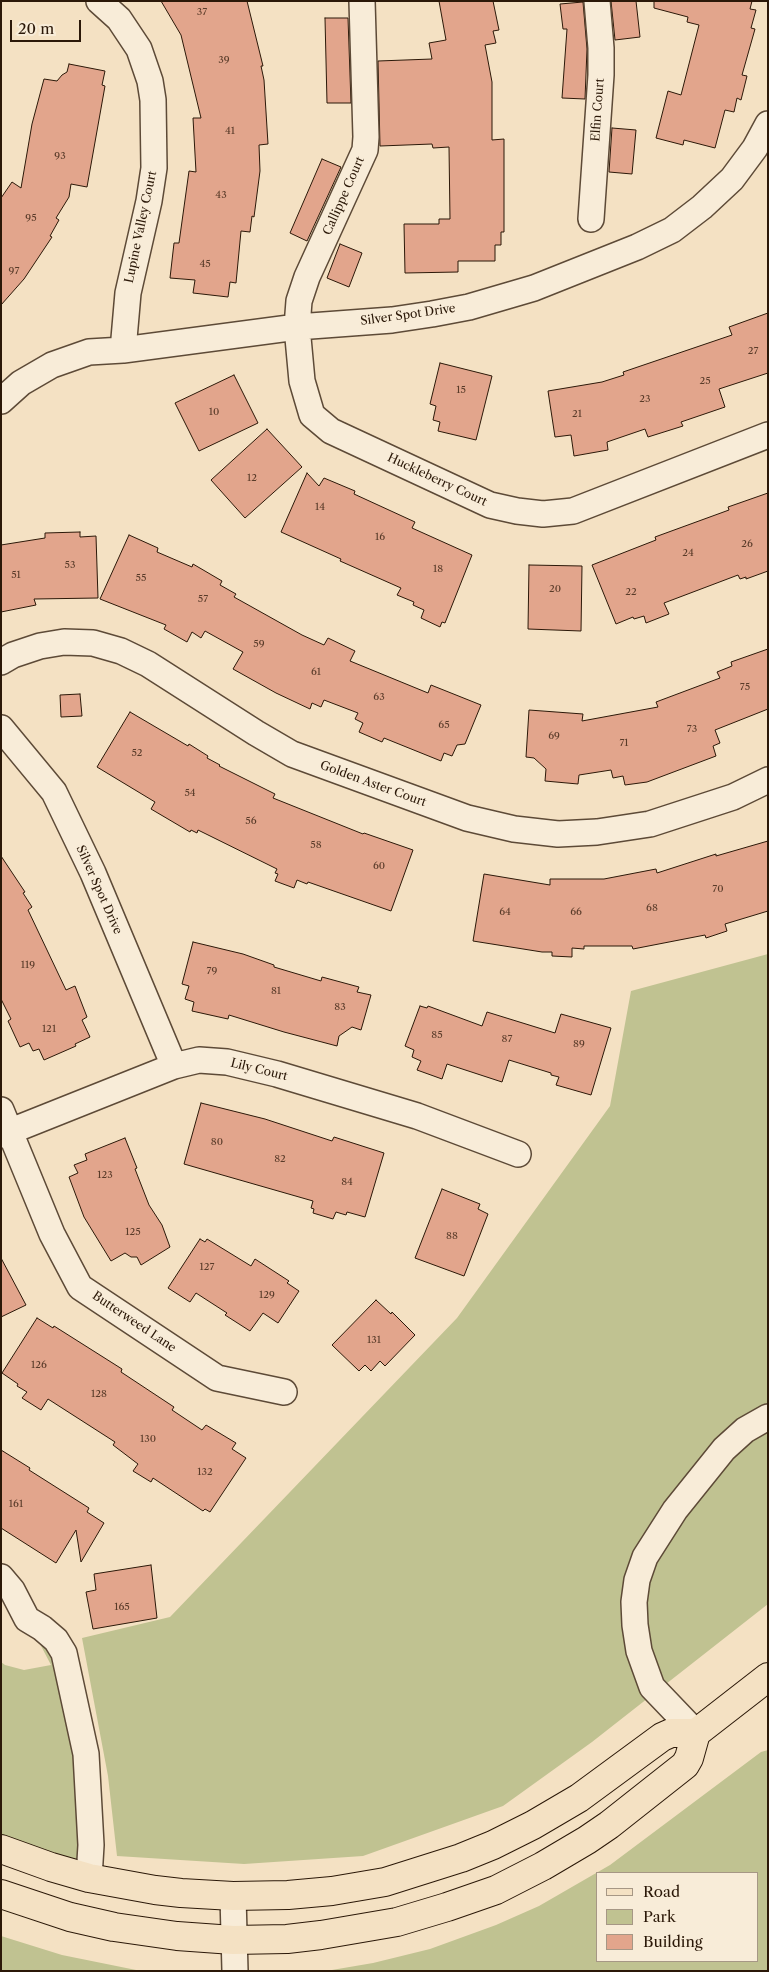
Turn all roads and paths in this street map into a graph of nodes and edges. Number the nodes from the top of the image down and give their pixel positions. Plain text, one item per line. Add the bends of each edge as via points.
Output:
1 (99, 1) edge
2 (362, 1) edge
3 (598, 1) edge
4 (768, 124) edge
5 (590, 219) dead end
6 (298, 327) junction
7 (123, 350) junction
8 (1, 400) edge
9 (768, 435) edge
10 (1, 662) edge
11 (1, 728) edge
12 (768, 780) edge
13 (174, 1066) junction
14 (4, 1125) edge
15 (518, 1154) dead end
16 (284, 1392) dead end
17 (768, 1417) edge
18 (1, 1577) edge
19 (768, 1677) edge
20 (696, 1733) junction
21 (1, 1849) edge
22 (89, 1878) junction
23 (1, 1894) edge
24 (233, 1896) junction
25 (233, 1940) junction
26 (235, 1971) edge

1 - 7 street, Lupine Valley Court via 119,19 140,49 154,109 154,168 128,293
2 - 6 street, Callippe Court via 365,150 302,290
3 - 5 street, Elfin Court via 601,75
4 - 6 street, Silver Spot Drive via 732,178 702,207 672,230 637,247 534,288 469,307 392,320
6 - 7 street, Silver Spot Drive
6 - 9 street, Huckleberry Court via 302,381 312,415 331,432 490,505 543,514 573,511
7 - 8 street, Silver Spot Drive via 89,352 52,365 21,383
10 - 12 street, Golden Aster Court via 40,646 64,642 93,643 121,651 148,664 292,754 468,818 514,829 558,834 650,824 733,797
11 - 13 street, Silver Spot Drive via 54,792 93,872
13 - 14 street, Lily Court
13 - 15 street, Lily Court via 199,1060 227,1062 277,1074 417,1116
14 - 16 street, Butterweed Lane via 52,1234 80,1287 217,1378
17 - 20 street via 745,1430 706,1470 659,1533 645,1557 637,1580 635,1625 639,1651 652,1687
18 - 22 street via 12,1590 27,1619 56,1640 64,1653 86,1754 91,1845
19 - 20 main road
20 - 24 main road via 671,1733 662,1737 549,1817 493,1846 436,1867 385,1882 332,1891
20 - 25 main road via 685,1766 580,1844 496,1890 423,1915 372,1926 295,1938
21 - 22 main road
22 - 24 main road via 154,1890
23 - 25 main road via 70,1917 114,1927
24 - 25 street
25 - 26 street

